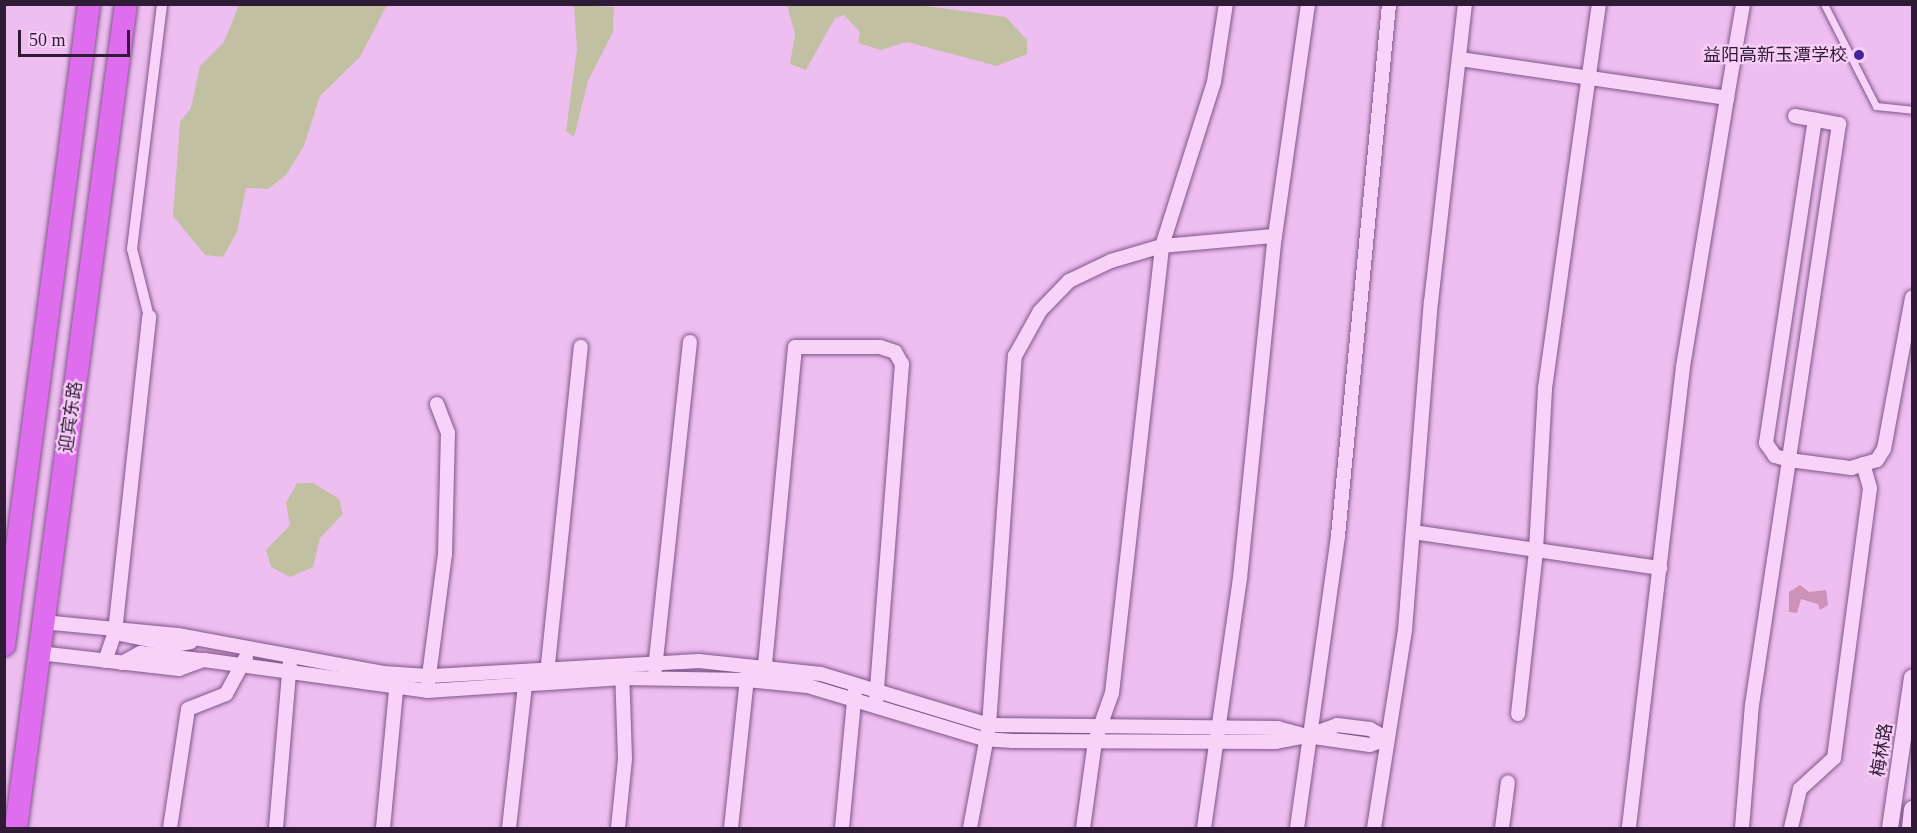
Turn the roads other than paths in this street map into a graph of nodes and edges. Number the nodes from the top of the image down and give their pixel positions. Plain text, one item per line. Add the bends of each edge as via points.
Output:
1 (89, 4) edge
2 (126, 4) edge
3 (162, 4) edge
4 (1226, 4) edge
5 (1308, 4) edge
6 (1389, 4) edge
7 (1465, 4) edge
8 (1599, 4) edge
9 (1743, 4) edge
10 (1824, 4) edge
11 (1460, 59) junction
12 (1589, 78) junction
13 (1727, 98) junction
14 (1912, 110) edge
15 (1795, 116) dead end
16 (1815, 120) junction
17 (1275, 236) junction
18 (1162, 246) junction
19 (1912, 298) edge
20 (149, 317) joint
21 (690, 342) dead end
22 (580, 347) dead end
23 (437, 404) dead end
24 (1789, 459) junction
25 (1863, 464) junction
26 (1413, 532) junction
27 (1536, 550) junction
28 (1660, 568) junction
29 (44, 622) junction
30 (115, 632) junction
31 (4, 645) edge
32 (39, 653) junction
33 (246, 658) junction
34 (654, 661) junction
35 (105, 662) junction
36 (622, 663) junction
37 (290, 665) junction
38 (748, 665) junction
39 (764, 667) junction
40 (547, 668) junction
41 (527, 669) junction
42 (428, 676) junction
43 (656, 677) junction
44 (623, 678) junction
45 (1912, 678) edge
46 (747, 680) junction
47 (397, 681) junction
48 (763, 681) junction
49 (547, 682) junction
50 (526, 684) junction
51 (428, 691) junction
52 (855, 691) junction
53 (876, 698) junction
54 (1518, 714) dead end
55 (1104, 724) junction
56 (989, 725) junction
57 (1217, 726) junction
58 (1307, 736) junction
59 (983, 739) junction
60 (1388, 739) junction
61 (1095, 741) junction
62 (1216, 744) junction
63 (1508, 782) dead end
64 (1912, 809) edge
65 (16, 828) edge
66 (170, 828) edge
67 (276, 828) edge
68 (383, 828) edge
69 (509, 828) edge
70 (618, 828) edge
71 (731, 828) edge
72 (842, 828) edge
73 (970, 828) edge
74 (1083, 828) edge
75 (1204, 828) edge
76 (1297, 828) edge
77 (1374, 828) edge
78 (1502, 828) edge
79 (1629, 828) edge
80 (1742, 828) edge
81 (1791, 828) edge
82 (1890, 828) edge
83 (1910, 828) edge

1 - 31 highway, 迎宾东路
2 - 29 highway, 迎宾东路
3 - 20 street via 132,249
4 - 18 street via 1214,82
5 - 17 street
6 - 58 street via 1338,536 1318,706
7 - 11 street
8 - 12 street
9 - 13 street
10 - 14 lane via 1876,106
11 - 12 street
11 - 26 street via 1431,302
12 - 13 street
12 - 27 street via 1545,388
13 - 28 street via 1683,367
15 - 16 street
16 - 24 street via 1766,443 1775,456
16 - 24 street via 1839,124
17 - 18 street
17 - 57 street via 1256,449
18 - 55 street
18 - 56 street via 1111,261 1069,281 1040,311 1015,356
19 - 25 street via 1884,449 1877,460
20 - 30 street
21 - 34 street
22 - 40 street
23 - 42 street via 448,433 445,554
24 - 25 street via 1851,468
24 - 80 street via 1752,705
25 - 81 street via 1870,488 1834,758 1800,789
26 - 27 street
26 - 60 street via 1405,630
27 - 28 street
27 - 54 street
28 - 79 street
29 - 30 street
29 - 32 highway, 迎宾东路
30 - 33 street via 174,645 191,642
30 - 35 street
32 - 35 street
32 - 65 highway, 迎宾东路
33 - 35 street via 204,660 140,653 122,663
33 - 37 street
33 - 66 street via 226,694 188,709
34 - 36 street
34 - 38 street
34 - 43 street
36 - 40 street
36 - 44 street
37 - 47 street
37 - 67 street
38 - 39 street
38 - 46 street
39 - 48 street
39 - 52 street
39 - 53 street via 795,347 880,347 895,352 902,364
40 - 41 street
40 - 49 street
41 - 42 street
41 - 50 street
42 - 47 street
42 - 51 street
43 - 44 street
43 - 46 street
44 - 49 street
44 - 70 street via 625,759
45 - 82 street, 梅林路
46 - 48 street
46 - 71 street
47 - 51 street
47 - 68 street
48 - 52 street
49 - 50 street
50 - 51 street
50 - 69 street
52 - 53 street
52 - 72 street
53 - 56 street
53 - 59 street
55 - 56 street
55 - 57 street
55 - 61 street
56 - 59 street
57 - 58 street via 1278,728
57 - 62 street
58 - 60 street via 1370,745
58 - 62 street
58 - 76 street
59 - 61 street
59 - 73 street
60 - 77 street
61 - 62 street
61 - 74 street
62 - 75 street
63 - 78 street
64 - 83 street

